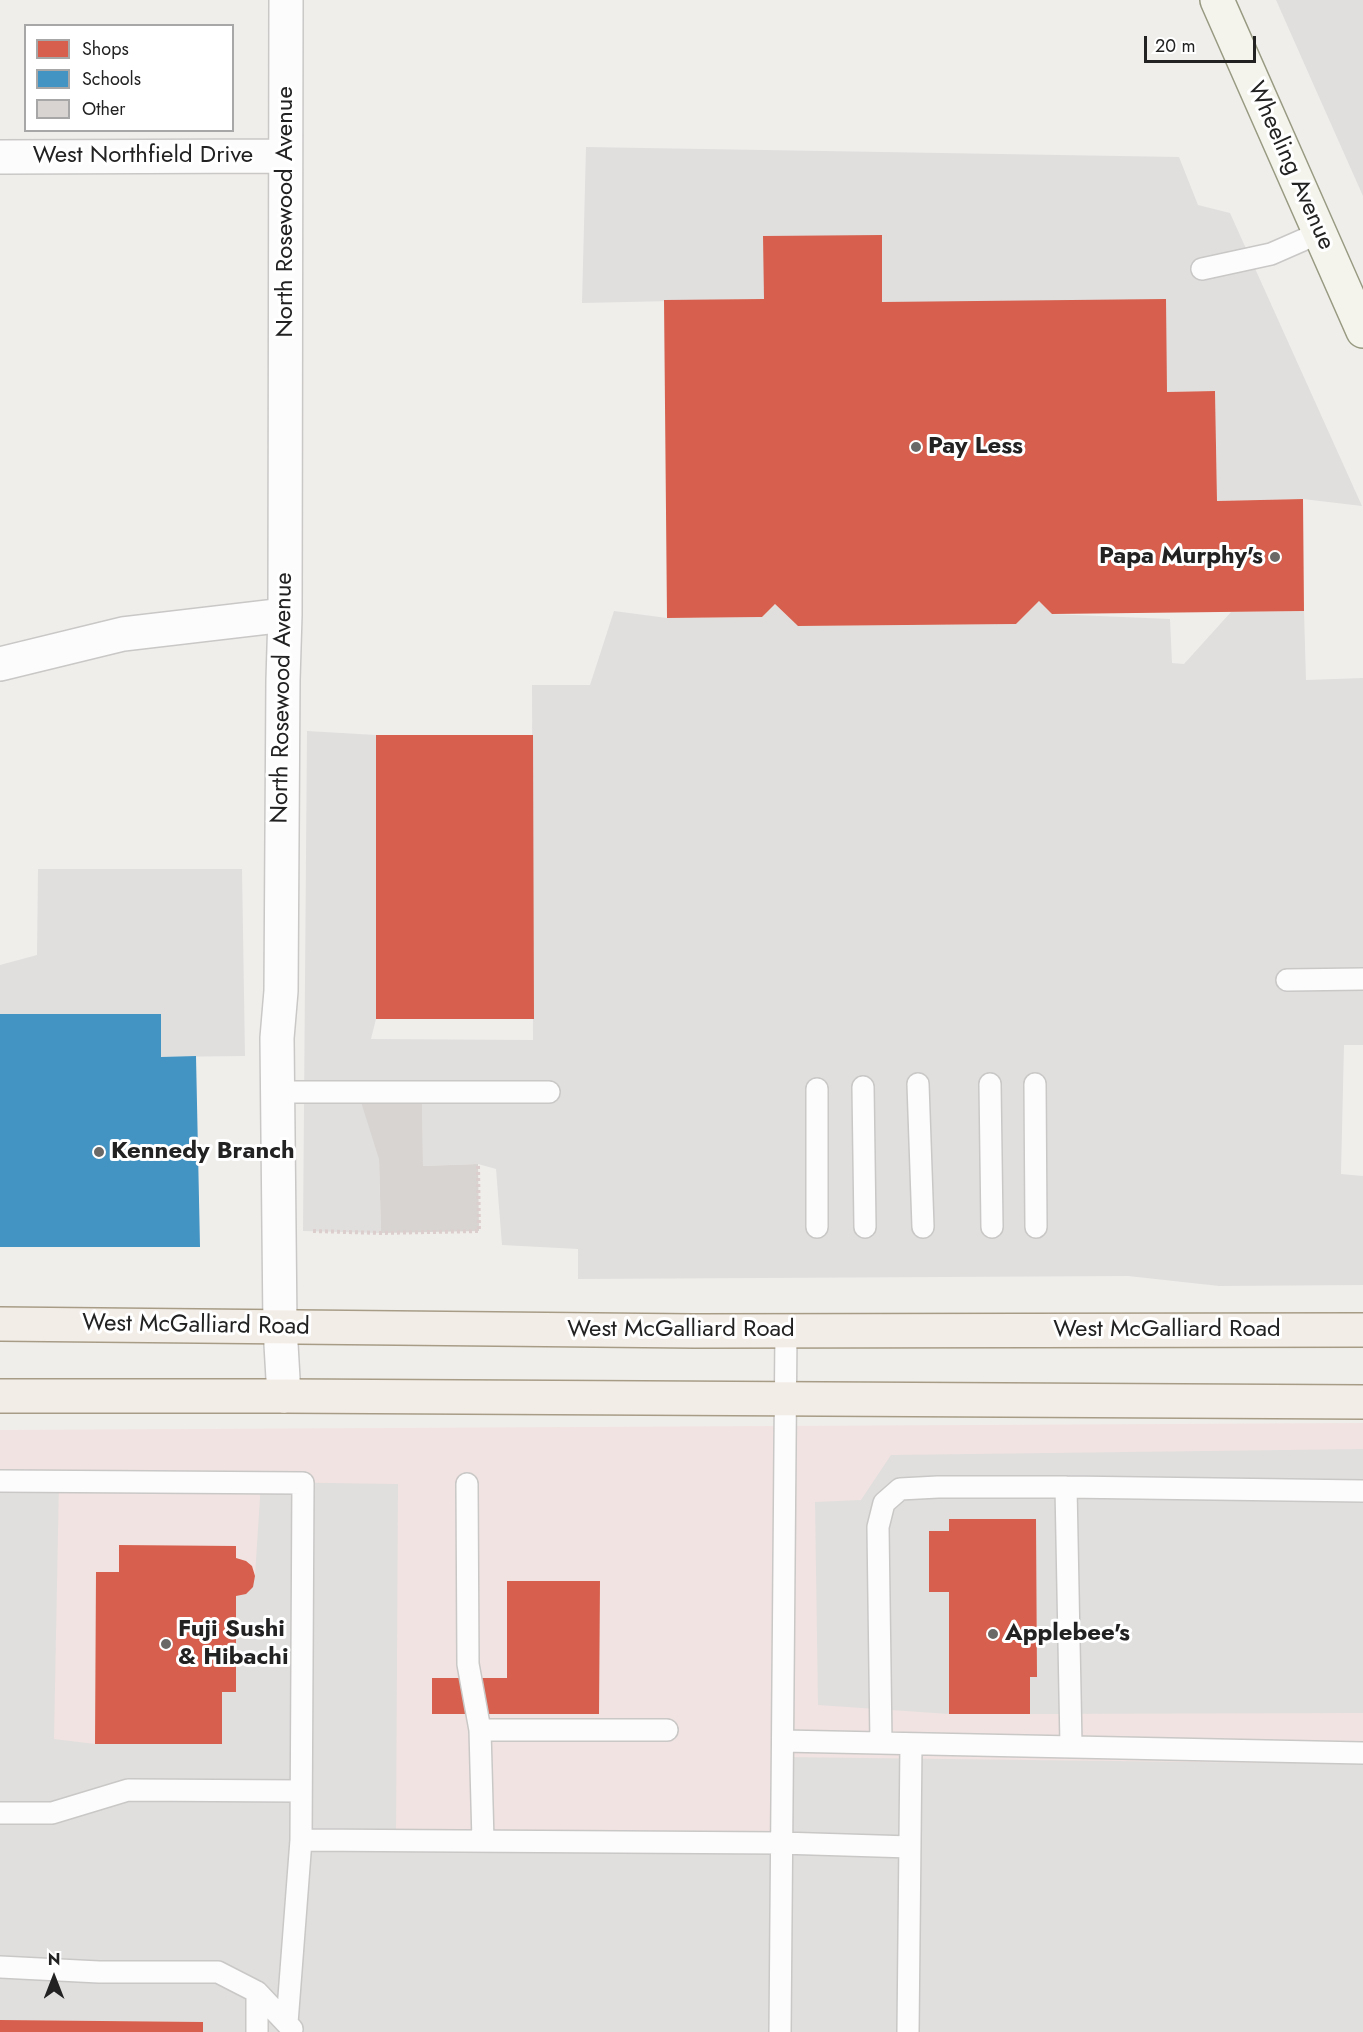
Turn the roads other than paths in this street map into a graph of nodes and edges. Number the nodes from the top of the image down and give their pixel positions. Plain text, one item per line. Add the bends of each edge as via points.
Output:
1 (286, 0) edge
2 (1217, 0) edge
3 (285, 156) junction
4 (0, 157) edge
5 (1319, 233) junction
6 (1202, 269) dead end
7 (1363, 331) edge
8 (285, 615) junction
9 (0, 664) edge
10 (1363, 979) edge
11 (1287, 980) dead end
12 (918, 1084) dead end
13 (990, 1084) dead end
14 (1035, 1084) dead end
15 (863, 1087) dead end
16 (817, 1089) dead end
17 (278, 1092) junction
18 (549, 1092) dead end
19 (817, 1227) dead end
20 (865, 1227) dead end
21 (922, 1227) dead end
22 (992, 1227) dead end
23 (1036, 1227) dead end
24 (0, 1324) edge
25 (280, 1327) junction
26 (1363, 1330) edge
27 (786, 1331) junction
28 (0, 1396) edge
29 (284, 1396) junction
30 (785, 1399) junction
31 (1363, 1402) edge
32 (0, 1481) edge
33 (467, 1484) dead end
34 (1066, 1487) junction
35 (1363, 1491) edge
36 (480, 1730) junction
37 (667, 1730) dead end
38 (783, 1741) junction
39 (880, 1743) junction
40 (911, 1744) junction
41 (1071, 1745) junction
42 (1363, 1753) edge
43 (301, 1791) junction
44 (0, 1813) edge
45 (301, 1840) junction
46 (483, 1841) junction
47 (781, 1843) junction
48 (910, 1847) junction
49 (0, 1967) edge
50 (257, 1992) junction
51 (291, 2028) edge
52 (257, 2032) edge
53 (780, 2032) edge
54 (908, 2032) edge

1 - 3 street, North Rosewood Avenue
2 - 5 main road, Wheeling Avenue
3 - 4 street, West Northfield Drive
3 - 8 street, North Rosewood Avenue
5 - 6 lane via 1271,254
5 - 7 main road, Wheeling Avenue
8 - 9 street via 123,634
8 - 17 street, North Rosewood Avenue
10 - 11 lane
12 - 21 lane
13 - 22 lane
14 - 23 lane
15 - 20 lane
16 - 19 lane
17 - 18 lane
17 - 25 street, North Rosewood Avenue
24 - 25 main road, West McGalliard Road
25 - 27 main road, West McGalliard Road
25 - 29 street, North Rosewood Avenue
26 - 27 main road, West McGalliard Road
27 - 30 lane
28 - 29 main road
29 - 30 main road
30 - 31 main road
30 - 38 lane
32 - 43 lane via 303,1483
33 - 36 lane via 468,1664
34 - 35 lane
34 - 39 lane via 900,1489 884,1503 878,1527
34 - 41 lane
36 - 37 lane
36 - 46 lane
38 - 39 lane
38 - 47 lane
39 - 40 lane
40 - 41 lane
40 - 48 lane
41 - 42 lane
43 - 44 lane via 128,1790 52,1813
43 - 45 lane
45 - 46 lane
45 - 51 lane
46 - 47 lane
47 - 48 lane
47 - 53 lane
48 - 54 lane
49 - 50 lane via 218,1972
50 - 51 lane
50 - 52 lane

